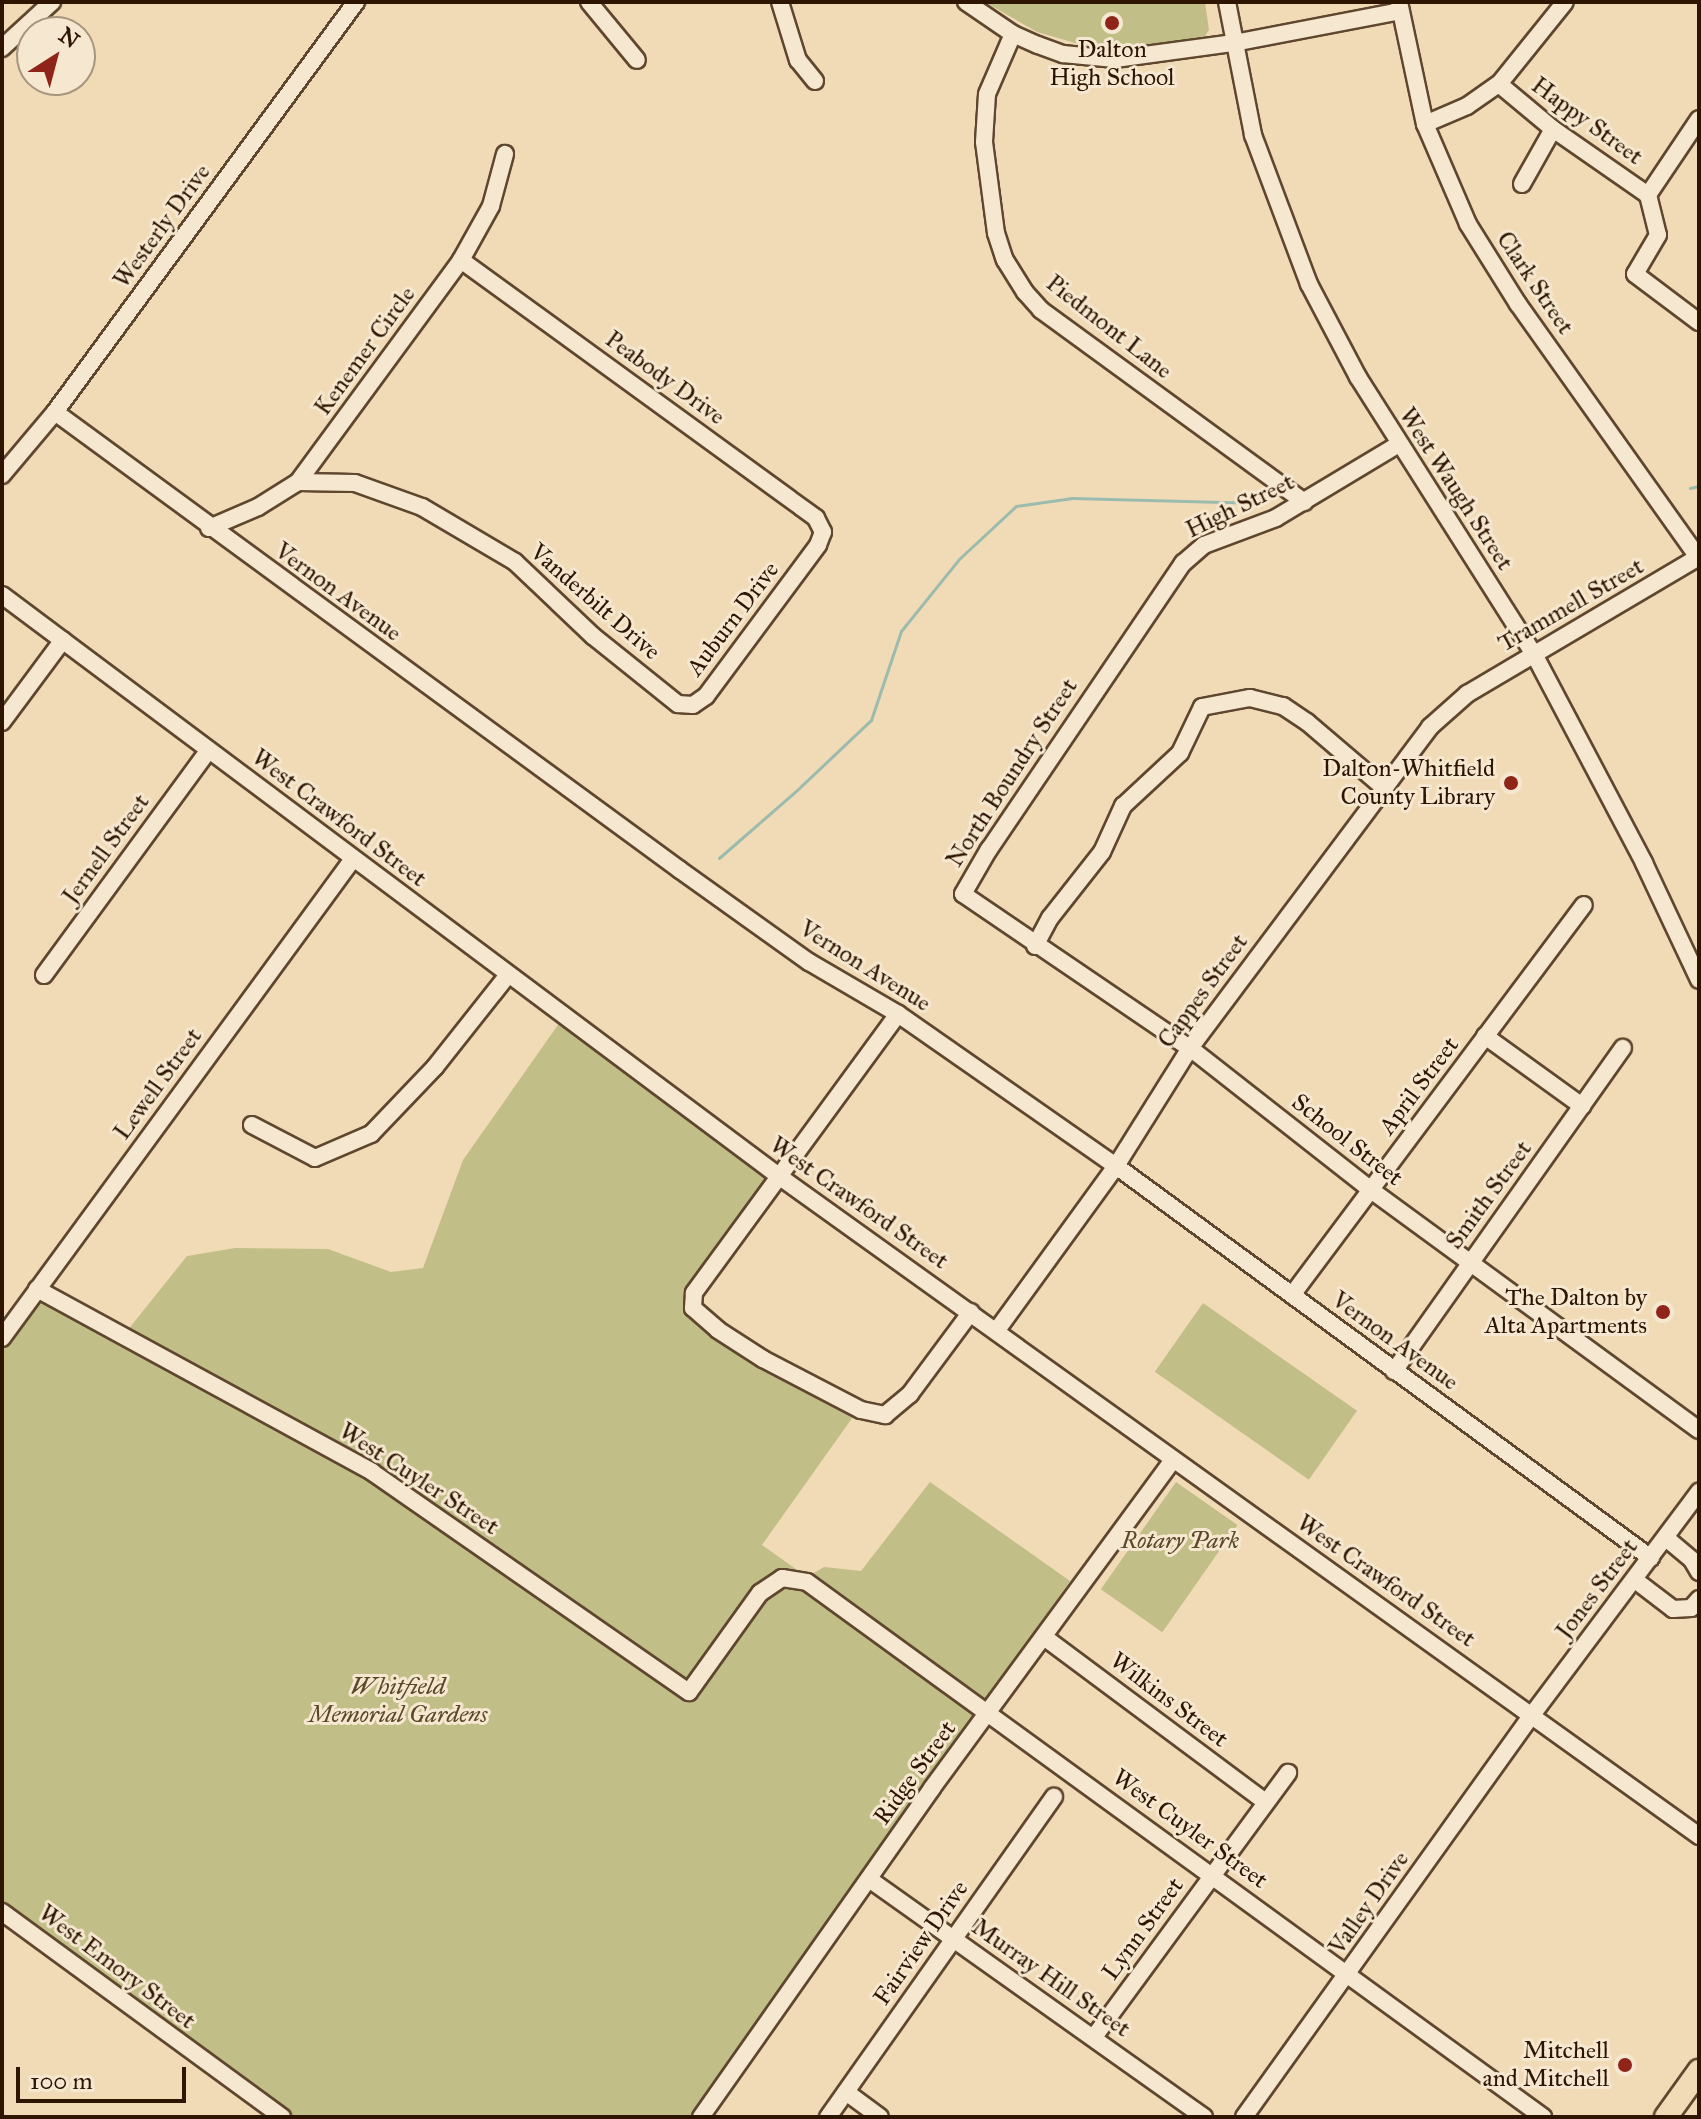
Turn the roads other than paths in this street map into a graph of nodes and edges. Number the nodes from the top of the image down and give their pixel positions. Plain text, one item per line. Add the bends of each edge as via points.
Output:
1 (52, 2) edge
2 (356, 2) edge
3 (589, 2) edge
4 (780, 2) edge
5 (966, 2) edge
6 (1227, 2) edge
7 (1565, 2) edge
8 (1400, 7) edge
9 (1013, 34) junction
10 (1234, 43) junction
11 (2, 48) edge
12 (637, 60) dead end
13 (815, 81) dead end
14 (1499, 84) junction
15 (1699, 119) edge
16 (1425, 124) junction
17 (1553, 129) junction
18 (505, 154) dead end
19 (1522, 184) dead end
20 (1648, 195) junction
21 (461, 260) junction
22 (1699, 322) edge
23 (55, 412) junction
24 (1399, 444) junction
25 (2, 475) edge
26 (298, 482) junction
27 (1304, 502) junction
28 (209, 528) junction
29 (818, 545) joint
30 (1699, 558) edge
31 (2, 595) edge
32 (63, 640) junction
33 (1534, 654) junction
34 (1102, 680) joint
35 (1467, 694) joint
36 (678, 704) joint
37 (2, 722) edge
38 (208, 751) junction
39 (1383, 787) junction
40 (353, 859) junction
41 (963, 894) joint
42 (1584, 905) dead end
43 (1035, 946) junction
44 (44, 975) dead end
45 (508, 975) junction
46 (1699, 980) edge
47 (898, 1014) junction
48 (1485, 1036) junction
49 (1190, 1048) junction
50 (1623, 1048) dead end
51 (1582, 1106) junction
52 (252, 1125) dead end
53 (1116, 1166) junction
54 (780, 1177) junction
55 (1371, 1190) junction
56 (1470, 1262) junction
57 (37, 1289) junction
58 (1292, 1295) junction
59 (971, 1312) junction
60 (997, 1330) junction
61 (2, 1338) edge
62 (1394, 1371) junction
63 (1699, 1430) edge
64 (1173, 1460) junction
65 (1699, 1492) edge
66 (1666, 1538) junction
67 (1651, 1558) junction
68 (1699, 1572) edge
69 (1635, 1580) junction
70 (1699, 1599) edge
71 (1044, 1637) junction
72 (988, 1713) junction
73 (1532, 1715) junction
74 (1288, 1773) dead end
75 (1054, 1797) dead end
76 (1265, 1802) junction
77 (1699, 1836) edge
78 (1212, 1875) junction
79 (869, 1879) junction
80 (2, 1912) edge
81 (953, 1938) junction
82 (1348, 1974) junction
83 (1094, 2037) junction
84 (1699, 2071) edge
85 (846, 2092) junction
86 (282, 2117) edge
87 (701, 2117) edge
88 (828, 2117) edge
89 (880, 2117) edge
90 (1204, 2117) edge
91 (1244, 2117) edge
92 (1543, 2117) edge
93 (1666, 2117) edge

1 - 11 street
2 - 23 street, Westerly Drive
3 - 12 street
4 - 13 street via 798,60
5 - 9 street
6 - 10 street, West Waugh Street
7 - 14 street
8 - 10 street
8 - 16 street, Clark Street
9 - 10 street via 1063,54 1115,59
9 - 27 street, Piedmont Lane via 987,94 984,142 996,233 1005,260 1041,310
10 - 24 street, West Waugh Street via 1253,135 1297,257 1330,329
14 - 16 street via 1467,106
14 - 17 street, Happy Street
15 - 20 street
16 - 30 street, Clark Street via 1489,260
17 - 19 street
17 - 20 street, Happy Street
18 - 21 street, Kenemer Circle via 491,206
20 - 22 street via 1658,235 1635,274
21 - 26 street, Kenemer Circle
21 - 29 street, Peabody Drive via 816,518 823,532
23 - 25 street, Westerly Drive
23 - 28 street, Vernon Avenue
24 - 27 street, High Street
24 - 33 street, West Waugh Street
26 - 28 street, Kenemer Circle
26 - 36 street, Vanderbilt Drive via 355,483 422,507 515,562 593,636
27 - 34 street, High Street via 1192,554
28 - 47 street, Vernon Avenue via 809,962
29 - 36 street, Auburn Drive via 706,696 693,705
30 - 33 street, Trammell Street
31 - 32 street, West Crawford Street
32 - 37 street
32 - 38 street, West Crawford Street
33 - 35 street, Trammell Street
33 - 46 street, West Waugh Street
34 - 41 street, North Boundry Street
35 - 39 street, Cappes Street via 1430,727
38 - 40 street, West Crawford Street
38 - 44 street, Jernell Street
39 - 43 street via 1283,706 1250,698 1202,707 1180,753 1123,806 1102,852 1050,918
39 - 49 street, Cappes Street
40 - 45 street, West Crawford Street
40 - 57 street, Lewell Street
41 - 43 street, School Street
42 - 48 street, April Street
43 - 49 street, School Street
45 - 52 street via 435,1067 371,1134 315,1158
45 - 54 street, West Crawford Street
47 - 53 street, Vernon Avenue
47 - 54 street
48 - 51 street
48 - 55 street, April Street
49 - 53 street, Cappes Street
49 - 55 street, School Street
50 - 51 street, Smith Street
51 - 56 street, Smith Street
53 - 58 street, Vernon Avenue
53 - 60 street, Cappes Street
54 - 59 street, West Crawford Street
54 - 59 street via 694,1293 693,1308 718,1330 861,1410 885,1415 910,1394
55 - 56 street, School Street
55 - 58 street, April Street
56 - 62 street, Smith Street
56 - 63 street, School Street
57 - 61 street, Lewell Street
57 - 72 street, West Cuyler Street via 372,1472 689,1692 760,1593 782,1578 807,1582
58 - 62 street, Vernon Avenue
59 - 60 street, West Crawford Street
60 - 64 street, West Crawford Street
62 - 67 street, Vernon Avenue
64 - 71 street, Ridge Street
64 - 73 street, West Crawford Street
65 - 66 street, Jones Street
66 - 67 street, Jones Street
66 - 68 street
67 - 69 street, Jones Street
69 - 70 street via 1673,1609 1691,1608
69 - 73 street, Jones Street
71 - 72 street, Ridge Street
71 - 76 street, Wilkins Street
72 - 78 street, West Cuyler Street
72 - 79 street, Ridge Street
73 - 77 street, West Crawford Street
73 - 82 street, Valley Drive
74 - 76 street, Lynn Street
75 - 81 street, Fairview Drive
76 - 78 street, Lynn Street
78 - 82 street, West Cuyler Street
78 - 83 street, Lynn Street
79 - 81 street, Murray Hill Street
79 - 87 street, Ridge Street
80 - 86 street, West Emory Street
81 - 83 street, Murray Hill Street
81 - 85 street, Fairview Drive
82 - 91 street, Valley Drive
82 - 92 street, West Cuyler Street
83 - 90 street, Murray Hill Street
84 - 93 main road
85 - 88 street, Fairview Drive
85 - 89 street

